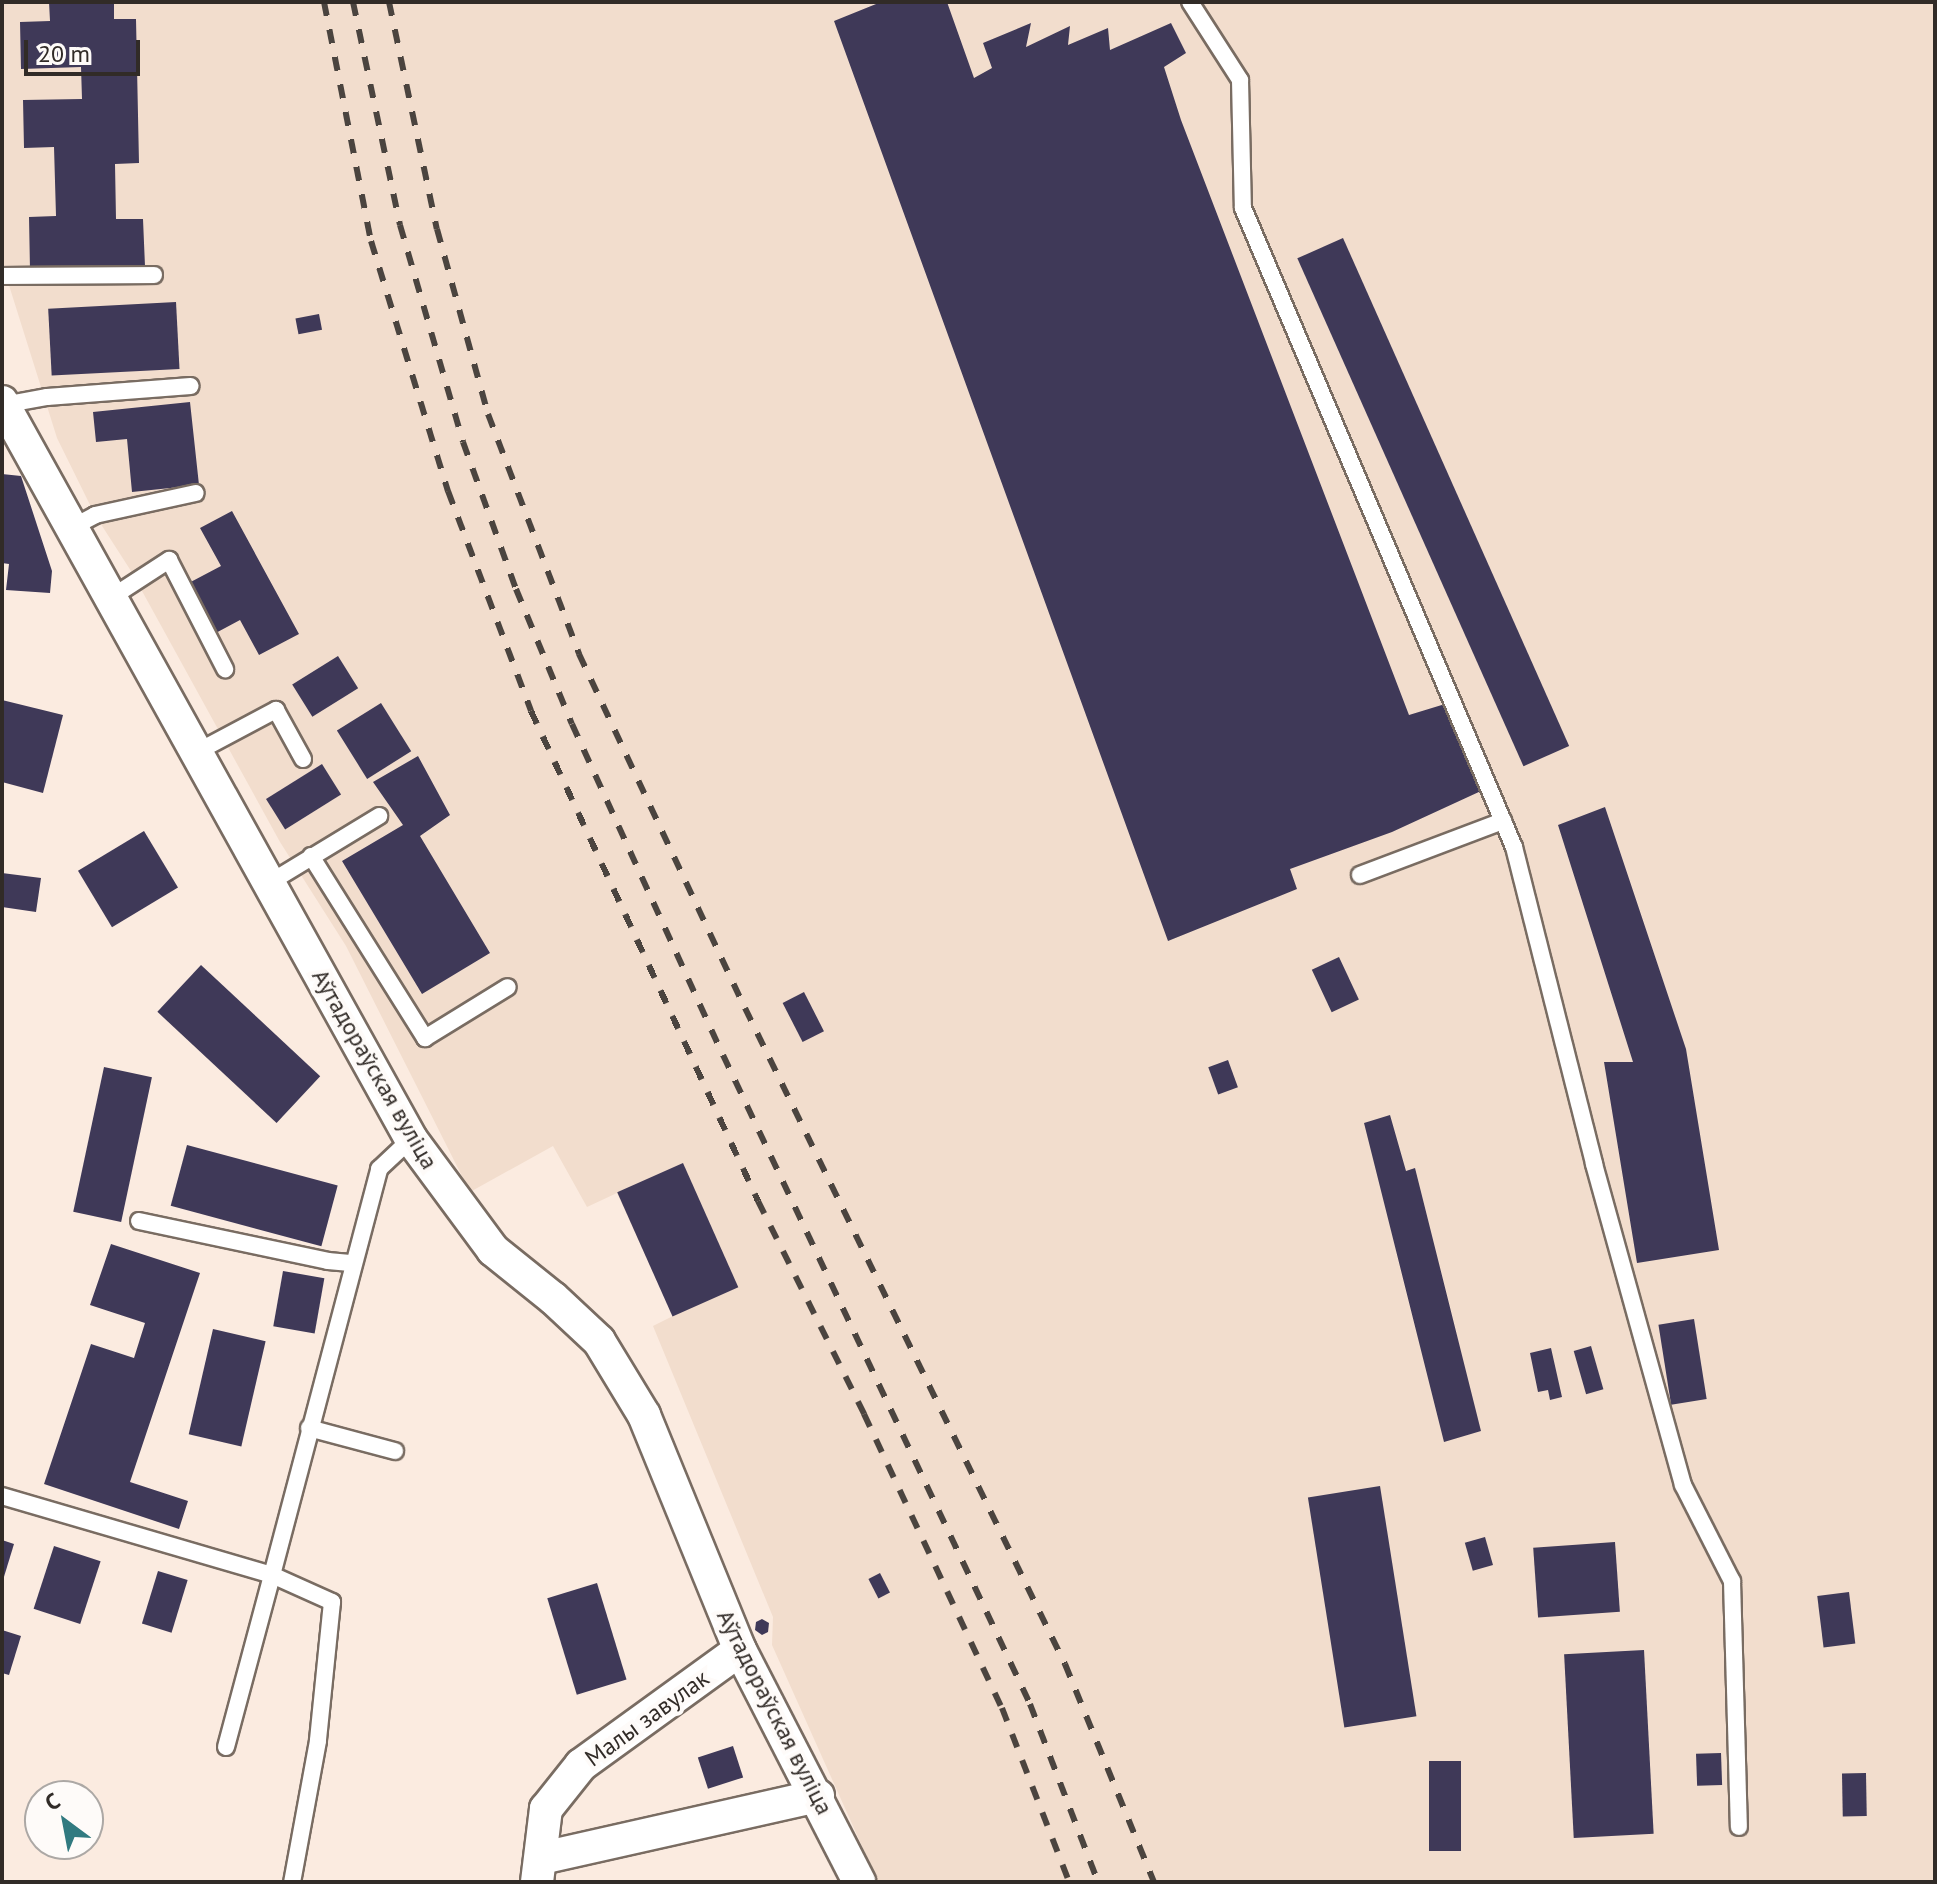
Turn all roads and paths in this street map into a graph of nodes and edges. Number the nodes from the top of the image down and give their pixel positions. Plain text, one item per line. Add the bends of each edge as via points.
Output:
1 (1190, 2) edge
2 (154, 275) dead end
3 (2, 276) edge
4 (191, 386) dead end
5 (3, 403) edge
6 (196, 493) dead end
7 (71, 528) junction
8 (109, 599) junction
9 (225, 669) dead end
10 (195, 753) junction
11 (303, 759) dead end
12 (379, 816) dead end
13 (1503, 821) junction
14 (311, 856) junction
15 (1360, 875) dead end
16 (269, 883) junction
17 (508, 987) dead end
18 (411, 1139) junction
19 (139, 1221) dead end
20 (353, 1263) junction
21 (309, 1428) junction
22 (395, 1451) dead end
23 (2, 1496) edge
24 (272, 1575) junction
25 (740, 1650) junction
26 (226, 1747) dead end
27 (818, 1796) junction
28 (1739, 1827) dead end
29 (540, 1870) edge
30 (292, 1882) edge
31 (859, 1882) edge

1 - 13 lane via 1240,80 1243,208
2 - 3 lane
4 - 5 lane
5 - 7 street, Аўтадораўская вуліца
6 - 7 lane via 95,515
7 - 8 street, Аўтадораўская вуліца
8 - 9 lane via 169,560
8 - 10 street, Аўтадораўская вуліца
10 - 11 lane via 276,710
10 - 16 street, Аўтадораўская вуліца
12 - 14 lane
13 - 15 lane
13 - 28 lane via 1683,1485 1732,1581
14 - 16 lane
14 - 17 lane via 425,1038
16 - 18 street, Аўтадораўская вуліца
18 - 20 lane via 379,1169
18 - 25 street, Аўтадораўская вуліца via 493,1250 599,1341 644,1415
19 - 20 lane
20 - 21 lane
21 - 22 lane
21 - 24 lane
23 - 24 lane
24 - 26 lane
24 - 30 lane via 332,1602 318,1741
25 - 27 street, Аўтадораўская вуліца
25 - 29 street, Малы завулак via 581,1765 546,1809
27 - 29 street
27 - 31 street, Аўтадораўская вуліца

